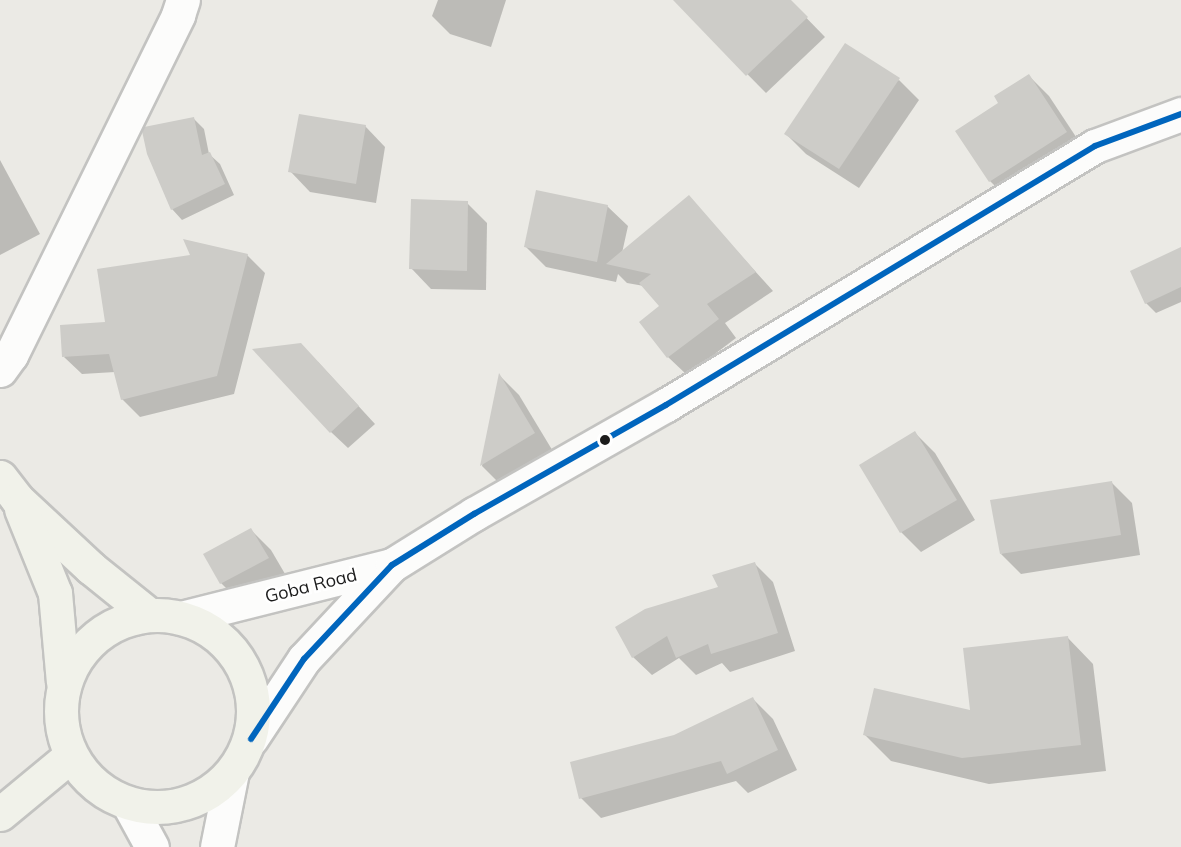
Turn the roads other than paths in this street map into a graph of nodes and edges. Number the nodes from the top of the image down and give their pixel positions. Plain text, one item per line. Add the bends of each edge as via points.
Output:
1 (183, 0) edge
2 (1181, 114) edge
3 (0, 370) edge
4 (8, 488) edge
5 (392, 565) junction
6 (147, 613) junction
7 (185, 617) junction
8 (63, 682) junction
9 (250, 739) junction
10 (70, 756) junction
11 (232, 772) junction
12 (128, 804) junction
13 (0, 814) edge
14 (152, 847) edge
15 (217, 847) edge

1 - 3 street
2 - 5 street via 1095,146
4 - 6 main road via 91,568
4 - 8 main road via 55,594
5 - 7 street, Goba Road
5 - 9 street, Goba Road via 304,659
6 - 7 main road
6 - 8 main road via 111,624 81,649
7 - 9 main road via 219,635 243,665 254,701
8 - 10 main road via 59,720
9 - 11 main road
10 - 12 main road via 94,786
10 - 13 main road
11 - 12 main road via 203,796 166,807
11 - 15 street
12 - 14 street

